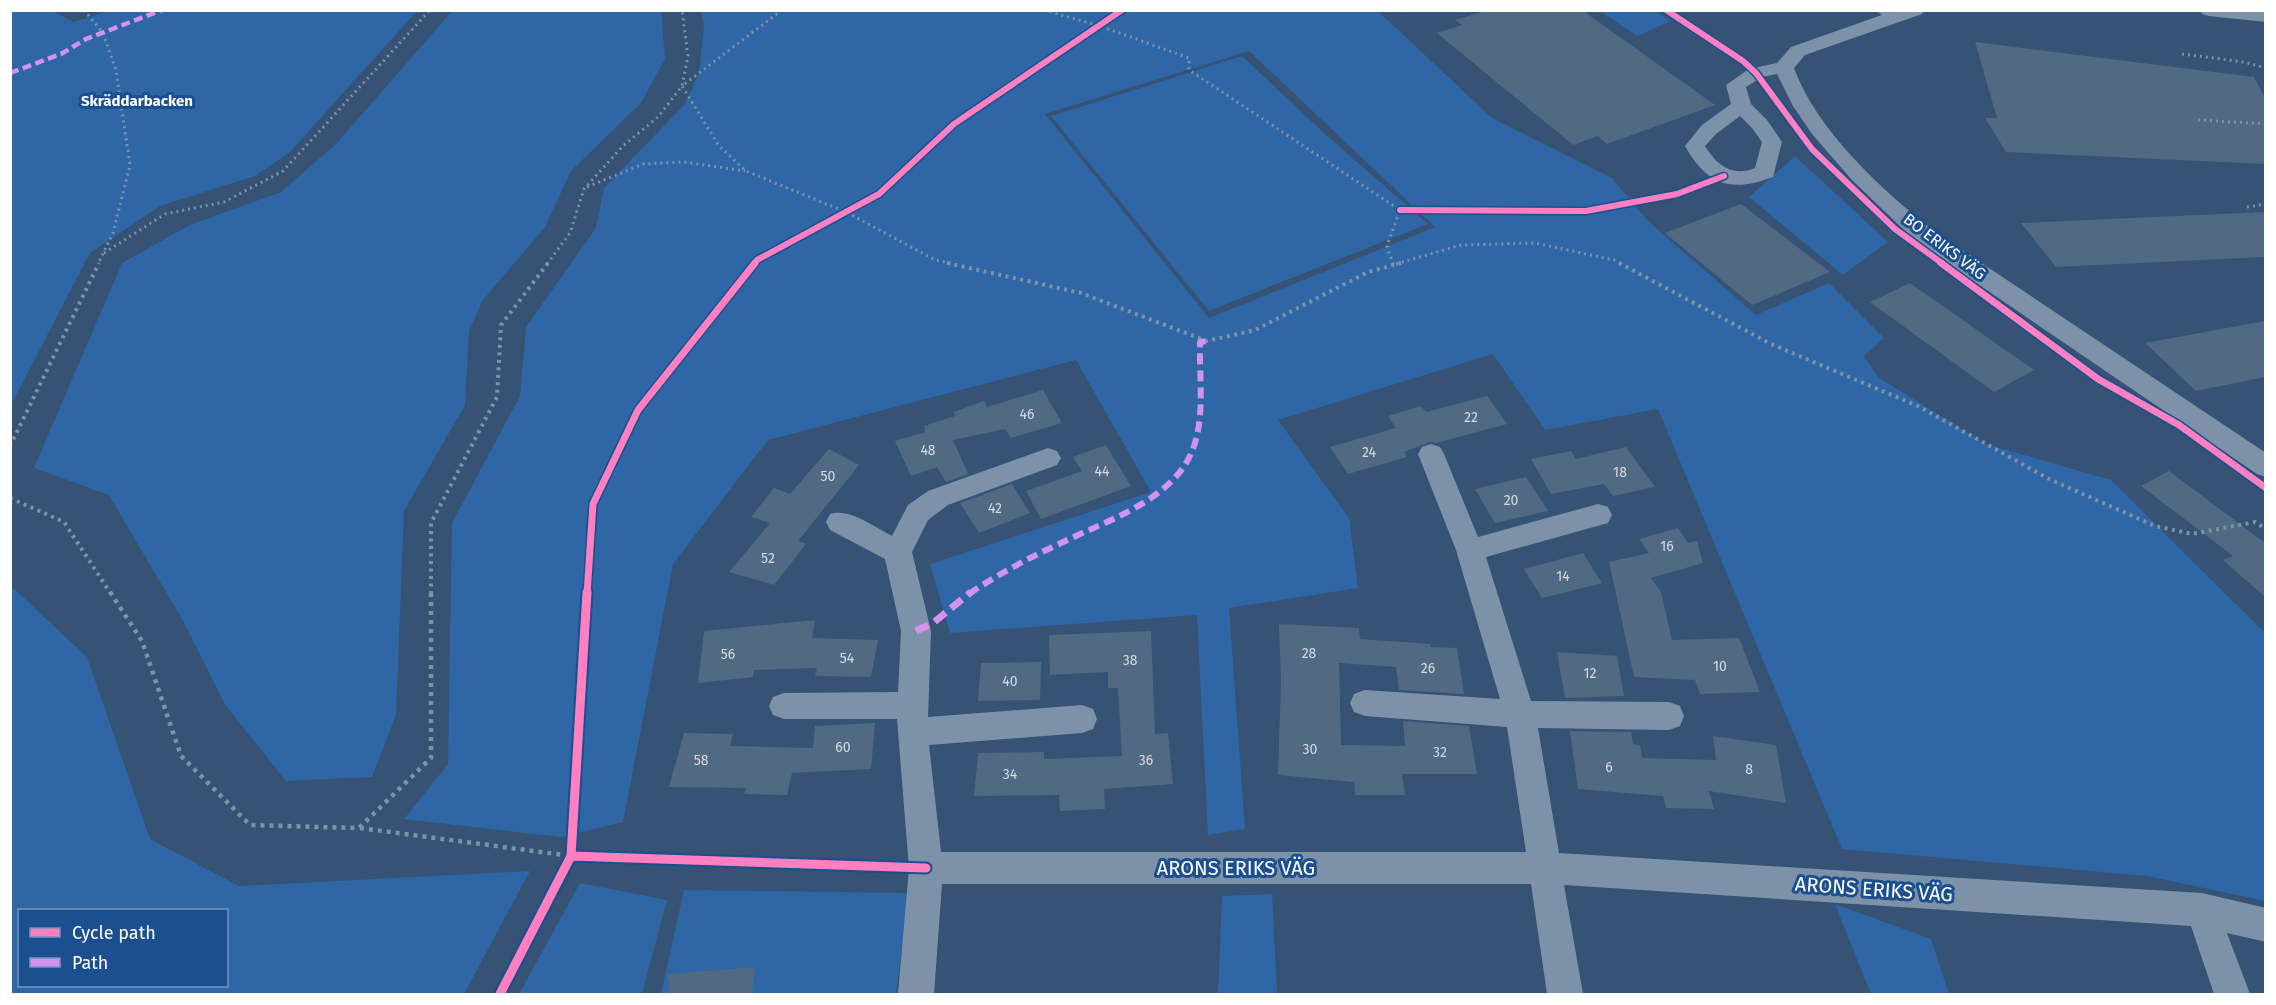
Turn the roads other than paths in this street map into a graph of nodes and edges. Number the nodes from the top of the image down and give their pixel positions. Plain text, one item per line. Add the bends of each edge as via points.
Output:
1 (1916, 10) edge
2 (2209, 10) edge
3 (1885, 14) edge
4 (2265, 17) edge
5 (1784, 67) junction
6 (1741, 106) dead end
7 (1431, 454) dead end
8 (1048, 458) dead end
9 (2265, 467) edge
10 (1598, 515) dead end
11 (840, 522) dead end
12 (1470, 550) junction
13 (898, 552) junction
14 (1365, 703) dead end
15 (784, 706) dead end
16 (1520, 714) junction
17 (1669, 716) dead end
18 (912, 718) junction
19 (1082, 719) dead end
20 (926, 868) junction
21 (1546, 868) junction
22 (2202, 910) junction
23 (2265, 925) edge
24 (916, 994) edge
25 (1565, 994) edge
26 (2232, 994) edge

1 - 3 street
2 - 4 street
3 - 5 street via 1798,51
5 - 6 street via 1756,73 1737,85
5 - 9 street, BO ERIKS VÄG via 1798,98 1841,155 1915,228
7 - 12 street
8 - 13 street via 938,498 918,513
10 - 12 street
11 - 13 street
12 - 16 street
13 - 18 street via 916,631
14 - 16 street
15 - 18 street
16 - 17 street
16 - 21 street
18 - 19 street
18 - 20 street
20 - 21 street, ARONS ERIKS VÄG
20 - 24 street
21 - 22 street, ARONS ERIKS VÄG
21 - 25 street
22 - 23 street, ARONS ERIKS VÄG
22 - 26 street

